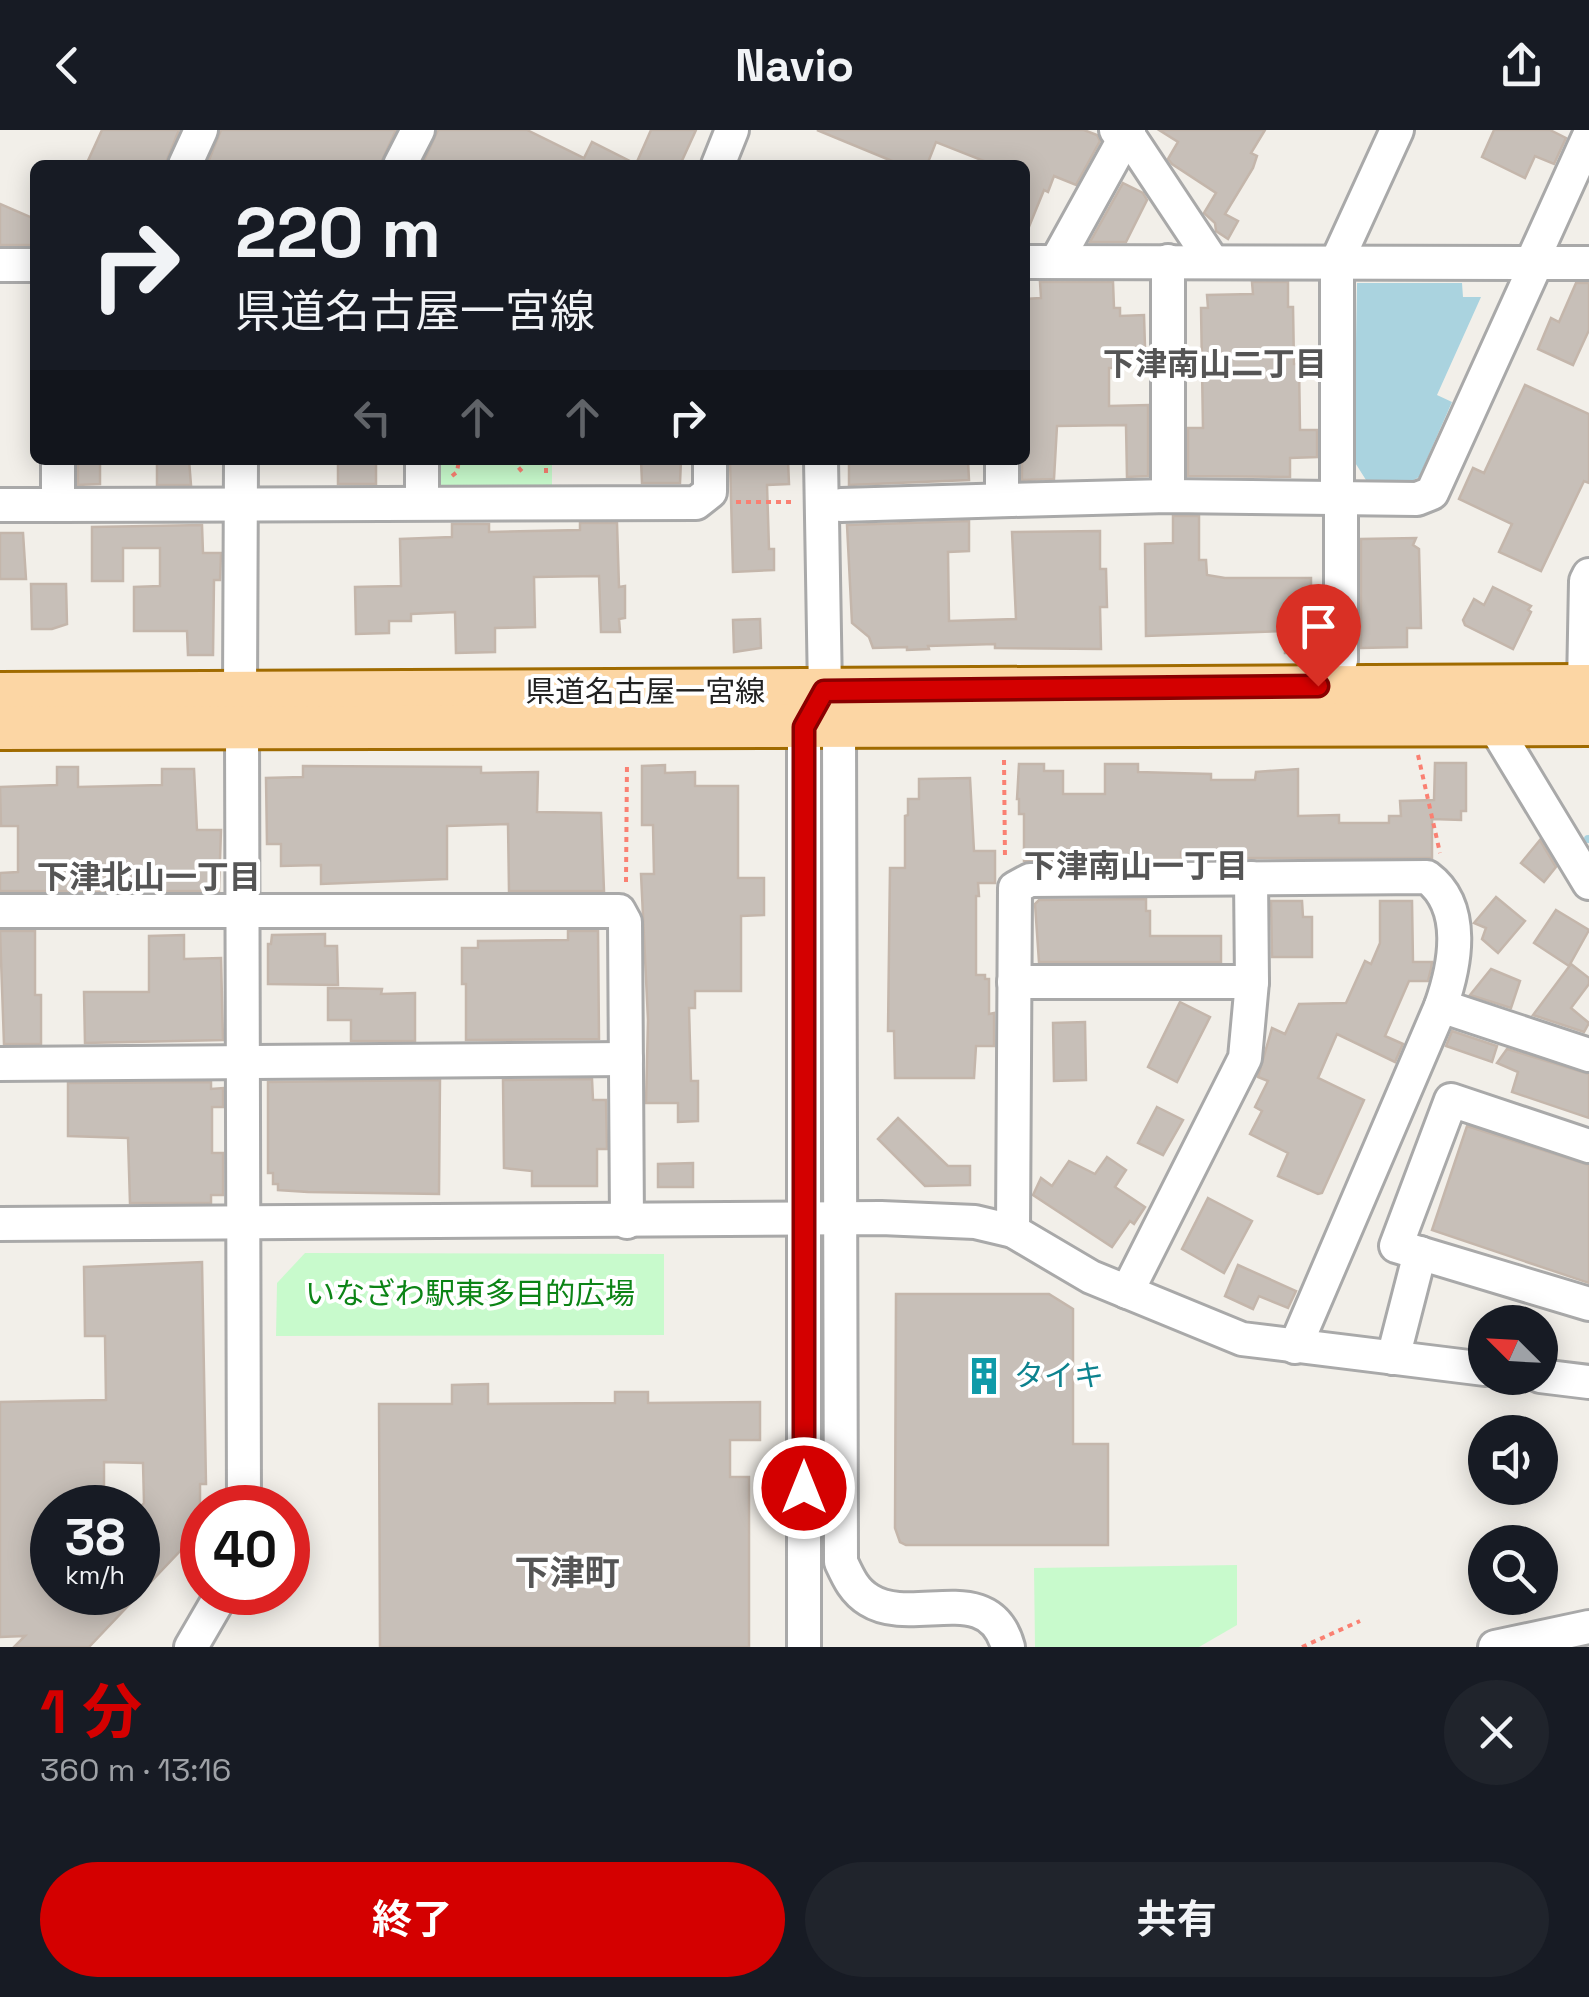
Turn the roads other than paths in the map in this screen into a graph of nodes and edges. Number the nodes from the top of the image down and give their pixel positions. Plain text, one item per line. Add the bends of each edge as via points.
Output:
1 (201, 130) edge
2 (418, 130) edge
3 (732, 130) edge
4 (1397, 130) edge
5 (1124, 131) edge
6 (1589, 136) edge
7 (187, 160) edge
8 (403, 160) edge
9 (720, 160) edge
10 (1168, 261) junction
11 (1041, 262) edge
12 (1212, 262) junction
13 (1336, 262) junction
14 (1589, 262) edge
15 (0, 264) edge
16 (30, 264) edge
17 (1534, 264) junction
18 (58, 465) edge
19 (241, 465) edge
20 (422, 465) edge
21 (710, 465) edge
22 (822, 465) edge
23 (1002, 465) edge
24 (1168, 496) junction
25 (1339, 498) junction
26 (1011, 500) junction
27 (241, 504) junction
28 (422, 504) junction
29 (0, 505) edge
30 (58, 505) junction
31 (842, 505) dead end
32 (1589, 575) edge
33 (1341, 660) dead end
34 (0, 694) edge
35 (1587, 699) edge
36 (241, 710) junction
37 (822, 715) junction
38 (1493, 724) junction
39 (0, 728) edge
40 (1251, 878) junction
41 (1589, 883) edge
42 (244, 910) junction
43 (0, 911) edge
44 (1014, 982) junction
45 (1252, 982) junction
46 (1441, 1006) junction
47 (1589, 1055) edge
48 (626, 1058) junction
49 (245, 1062) junction
50 (0, 1064) edge
51 (1589, 1146) edge
52 (841, 1220) junction
53 (804, 1221) junction
54 (627, 1222) junction
55 (0, 1224) edge
56 (246, 1224) junction
57 (1013, 1232) junction
58 (1420, 1254) junction
59 (1127, 1292) junction
60 (1589, 1304) edge
61 (1295, 1347) junction
62 (1393, 1358) junction
63 (1468, 1368) edge
64 (1558, 1378) edge
65 (1589, 1382) edge
66 (244, 1485) edge
67 (210, 1615) edge
68 (1589, 1628) edge
69 (191, 1647) edge
70 (804, 1647) edge
71 (1008, 1647) edge
72 (1495, 1647) edge

1 - 7 street
2 - 8 street
3 - 9 street
4 - 13 street
5 - 11 street
5 - 12 street
6 - 17 street
10 - 11 street
10 - 12 street
10 - 24 street
12 - 13 street
13 - 17 street
13 - 25 street
14 - 17 street
15 - 16 street
17 - 25 street via 1432,493 1417,499
18 - 30 street
19 - 27 street
20 - 28 street
21 - 28 street via 710,492 696,503
22 - 37 street
23 - 26 street via 1002,492
24 - 25 street
24 - 26 street
25 - 33 street
26 - 31 street
27 - 28 street
27 - 30 street
27 - 36 street
29 - 30 street
32 - 35 street
34 - 36 main road, 県道名古屋一宮線
35 - 37 main road, 県道名古屋一宮線 via 1084,687
35 - 38 main road, 県道名古屋一宮線
36 - 37 main road, 県道名古屋一宮線
36 - 39 main road, 県道名古屋一宮線
36 - 42 street
37 - 38 main road, 県道名古屋一宮線
37 - 52 street
37 - 53 street
38 - 41 street
40 - 44 street via 1030,880 1015,888
40 - 45 street
40 - 46 street via 1427,877 1442,888 1455,932 1453,970
42 - 43 street
42 - 48 street via 619,910 625,922
42 - 49 street
44 - 45 street
44 - 57 street
45 - 59 street via 1245,1058
46 - 47 street
46 - 61 street
48 - 49 street
48 - 54 street
49 - 50 street
49 - 56 street
51 - 58 street via 1451,1100 1396,1246
52 - 53 street
52 - 57 street via 974,1222
52 - 71 street via 842,1562 868,1600 886,1608 959,1607 988,1615
53 - 54 street
53 - 70 street
54 - 56 street
55 - 56 street
56 - 66 street
57 - 59 street
58 - 60 street
58 - 62 street
59 - 61 street via 1242,1339
61 - 62 street
62 - 63 street
64 - 65 street
67 - 69 street
68 - 72 street

